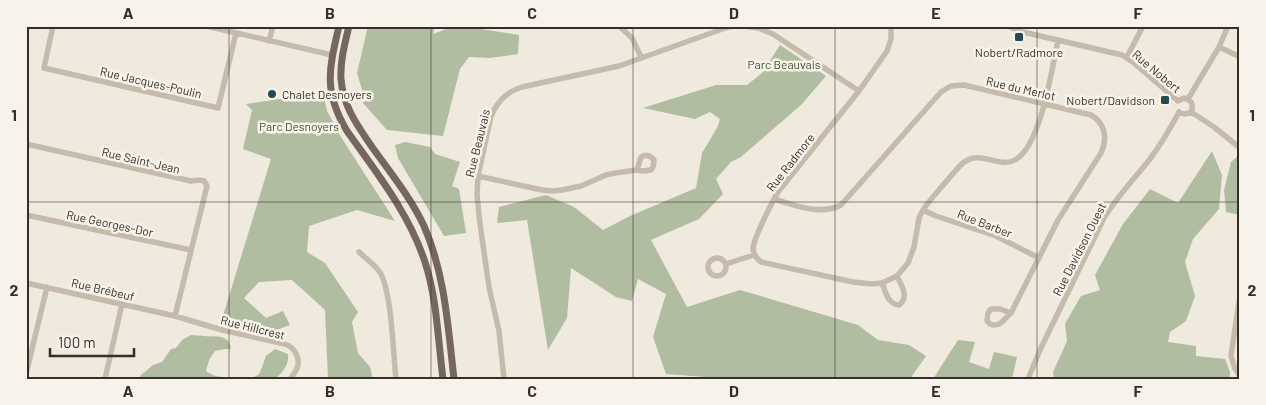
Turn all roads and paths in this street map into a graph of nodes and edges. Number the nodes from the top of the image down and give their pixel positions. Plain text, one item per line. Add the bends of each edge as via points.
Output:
1 (53, 26) edge
2 (207, 26) edge
3 (272, 26) edge
4 (339, 26) edge
5 (349, 26) edge
6 (619, 26) edge
7 (736, 26) edge
8 (742, 26) edge
9 (891, 26) edge
10 (1007, 26) edge
11 (1143, 26) edge
12 (1228, 26) edge
13 (236, 33) junction
14 (1058, 40) junction
15 (269, 41) junction
16 (1219, 47) junction
17 (332, 55) junction
18 (1127, 57) junction
19 (1240, 57) edge
20 (641, 58) junction
21 (859, 91) junction
22 (1188, 99) junction
23 (1178, 101) junction
24 (1044, 103) junction
25 (1179, 112) junction
26 (1191, 112) junction
27 (26, 144) edge
28 (1240, 148) edge
29 (637, 170) dead end
30 (478, 176) junction
31 (774, 199) junction
32 (923, 210) junction
33 (26, 215) edge
34 (190, 250) junction
35 (359, 252) dead end
36 (754, 254) junction
37 (1039, 258) junction
38 (726, 264) dead end
39 (897, 276) junction
40 (26, 282) edge
41 (882, 283) junction
42 (47, 287) junction
43 (1240, 295) edge
44 (122, 304) junction
45 (1011, 313) dead end
46 (175, 316) junction
47 (26, 374) edge
48 (1240, 376) edge
49 (105, 379) edge
50 (290, 379) edge
51 (396, 379) edge
52 (443, 379) edge
53 (454, 379) edge
54 (504, 379) edge
55 (1028, 379) edge

1 - 13 street, Rue Jacques-Poulin via 44,68 218,108
2 - 13 street
3 - 15 street
4 - 17 main road
5 - 53 main road via 341,67 343,92 353,119 408,198 430,240 443,292
6 - 20 street via 632,38
7 - 20 street, Rue Beauvais
8 - 21 street via 773,34
9 - 21 street, Rue Radmore via 887,51
10 - 14 street, Rue Nobert
11 - 18 street
12 - 16 street
13 - 15 street
14 - 18 street, Rue Nobert
14 - 24 street
15 - 17 street
16 - 19 street
16 - 22 street
17 - 52 main road via 329,72 331,90 341,120 398,204 423,255 433,297
18 - 23 street, Rue Nobert
20 - 30 street, Rue Beauvais via 619,66 522,86 506,94 491,116
21 - 31 street, Rue Radmore
22 - 23 street
22 - 26 street via 1193,105
23 - 25 street
24 - 31 street, Rue du Merlot via 964,85 951,86 941,92 841,205 822,210
24 - 32 street via 1034,137 1020,156 1011,162 968,160
24 - 37 street, Rue du Merlot via 1096,118 1103,128 1105,141
25 - 26 street
25 - 55 street, Rue Davidson Ouest via 1157,150 1104,218
26 - 28 street
27 - 34 street, Rue Saint-Jean via 191,181 204,181 207,186
29 - 30 street via 553,191
30 - 54 street, Rue Beauvais via 481,233 499,331
31 - 36 street, Rue Radmore via 754,244
32 - 37 street, Rue Barber via 996,236
32 - 39 street via 911,256
33 - 34 street, Rue Georges-Dor
34 - 46 street, Rue Saint-Jean
35 - 51 street via 379,271 382,279
36 - 38 street
36 - 41 street via 765,263 853,282
37 - 45 street, Rue du Merlot
39 - 41 street
39 - 41 street via 905,297 899,305 890,301
40 - 42 street, Rue Brébeuf
42 - 44 street, Rue Brébeuf
42 - 47 street
43 - 48 street via 1231,356
44 - 46 street, Rue Brébeuf
44 - 49 street
46 - 50 street, Rue Hillcrest via 291,346 298,362

